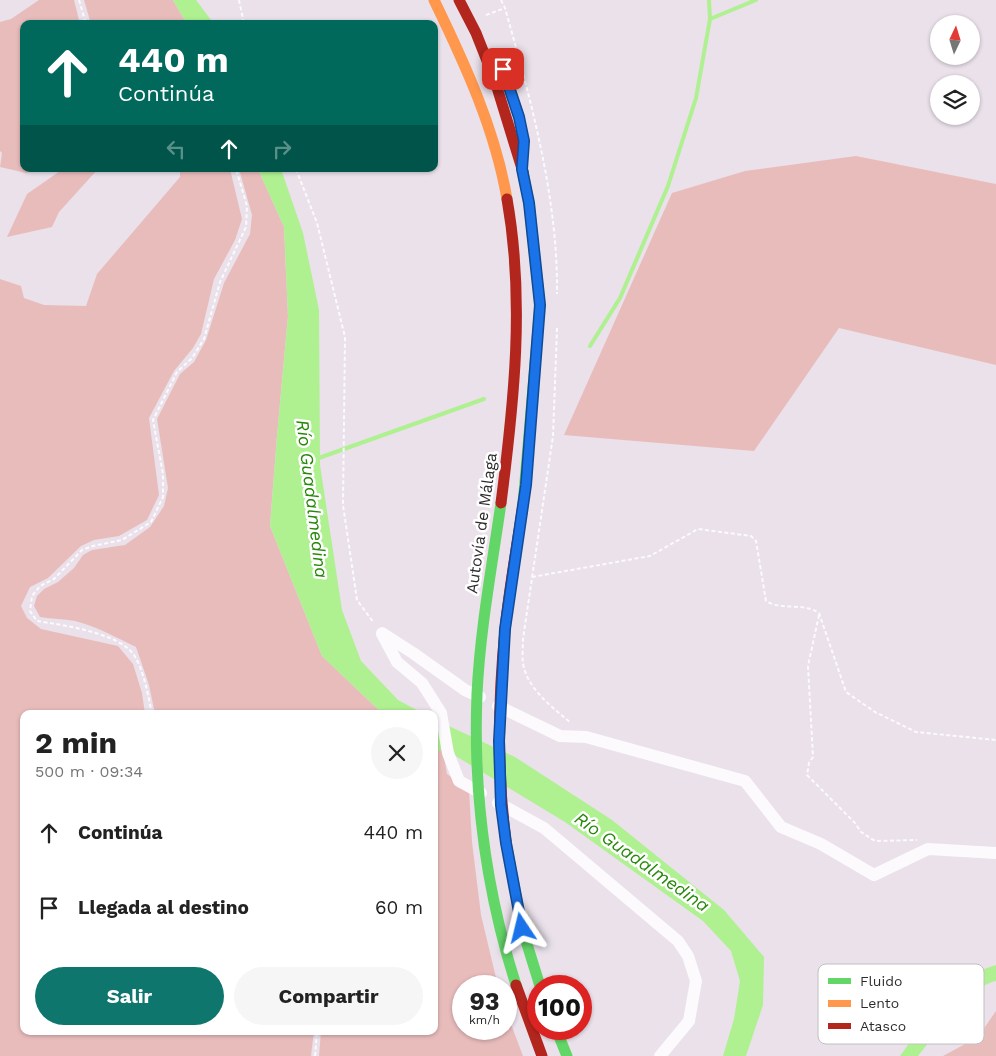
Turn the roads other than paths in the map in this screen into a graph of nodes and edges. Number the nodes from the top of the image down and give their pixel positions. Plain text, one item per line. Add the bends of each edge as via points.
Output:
1 (423, 0) edge
2 (434, 0) edge
3 (459, 0) edge
4 (434, 20) edge
5 (438, 28) edge
6 (503, 69) dead end
7 (474, 90) junction
8 (513, 101) dead end
9 (520, 125) dead end
10 (522, 169) junction
11 (996, 853) edge
12 (537, 975) edge
13 (560, 1040) edge
14 (542, 1056) edge
15 (567, 1056) edge
16 (660, 1056) edge

1 - 4 highway
2 - 7 highway, Autovía de Málaga
3 - 10 highway via 495,80
5 - 7 highway
6 - 8 highway
7 - 14 highway, Autovía de Málaga via 493,140 506,194 514,247 518,316 505,482 481,644 477,766 492,893 508,964
9 - 10 highway via 524,141
10 - 12 highway via 540,305 526,485 505,629 499,741 506,843 522,928
11 - 16 street via 928,850 874,875 821,844 781,826 746,781 586,737 560,736 465,690 382,633 398,662 422,684 441,713 448,753 459,781 544,828 678,941 688,956 696,981 689,1021
13 - 15 highway

